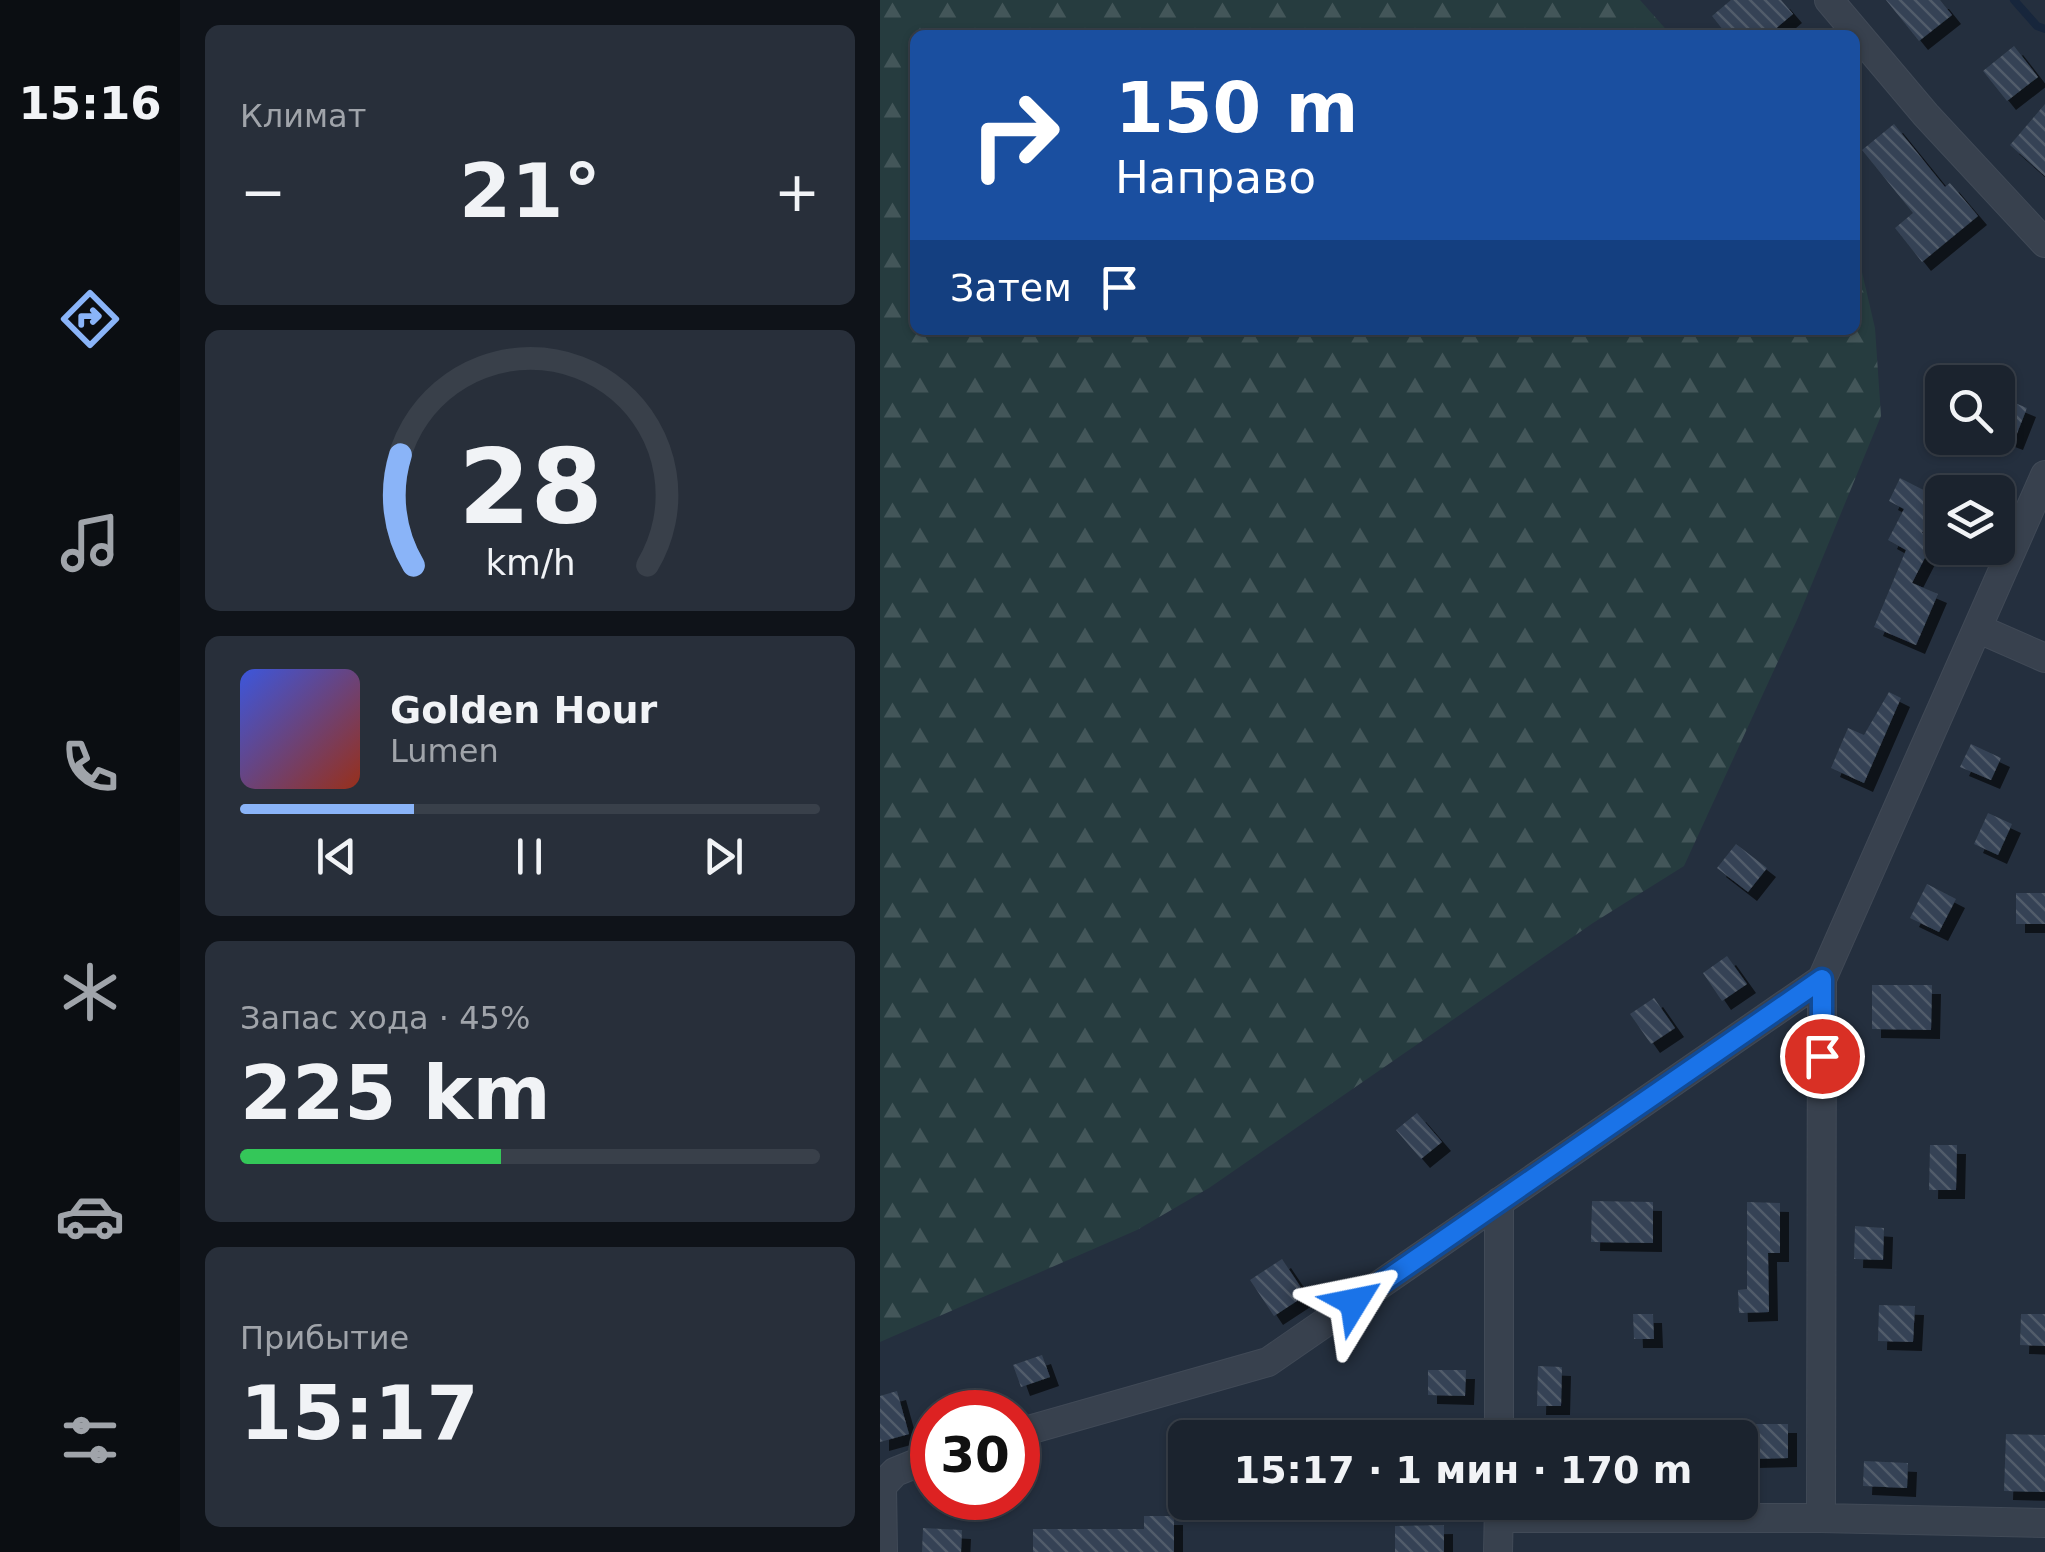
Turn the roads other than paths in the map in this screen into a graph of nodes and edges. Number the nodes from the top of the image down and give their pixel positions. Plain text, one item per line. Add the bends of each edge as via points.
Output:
1 (1829, 0) edge
2 (1854, 30) edge
3 (1860, 37) edge
4 (2045, 243) edge
5 (2045, 475) edge
6 (1980, 629) junction
7 (2045, 658) edge
8 (1822, 979) junction
9 (1499, 1202) junction
10 (1499, 1420) edge
11 (1040, 1427) edge
12 (910, 1466) edge
13 (1758, 1516) edge
14 (1820, 1518) junction
15 (1499, 1520) edge
16 (2045, 1523) edge
17 (884, 1552) edge
18 (1498, 1552) edge

1 - 2 street
3 - 4 street
5 - 6 street
6 - 7 street
6 - 8 street
8 - 9 street
8 - 14 street
9 - 10 street
9 - 11 street via 1268,1362
12 - 17 street via 882,1486
13 - 14 street
14 - 16 street
15 - 18 street

